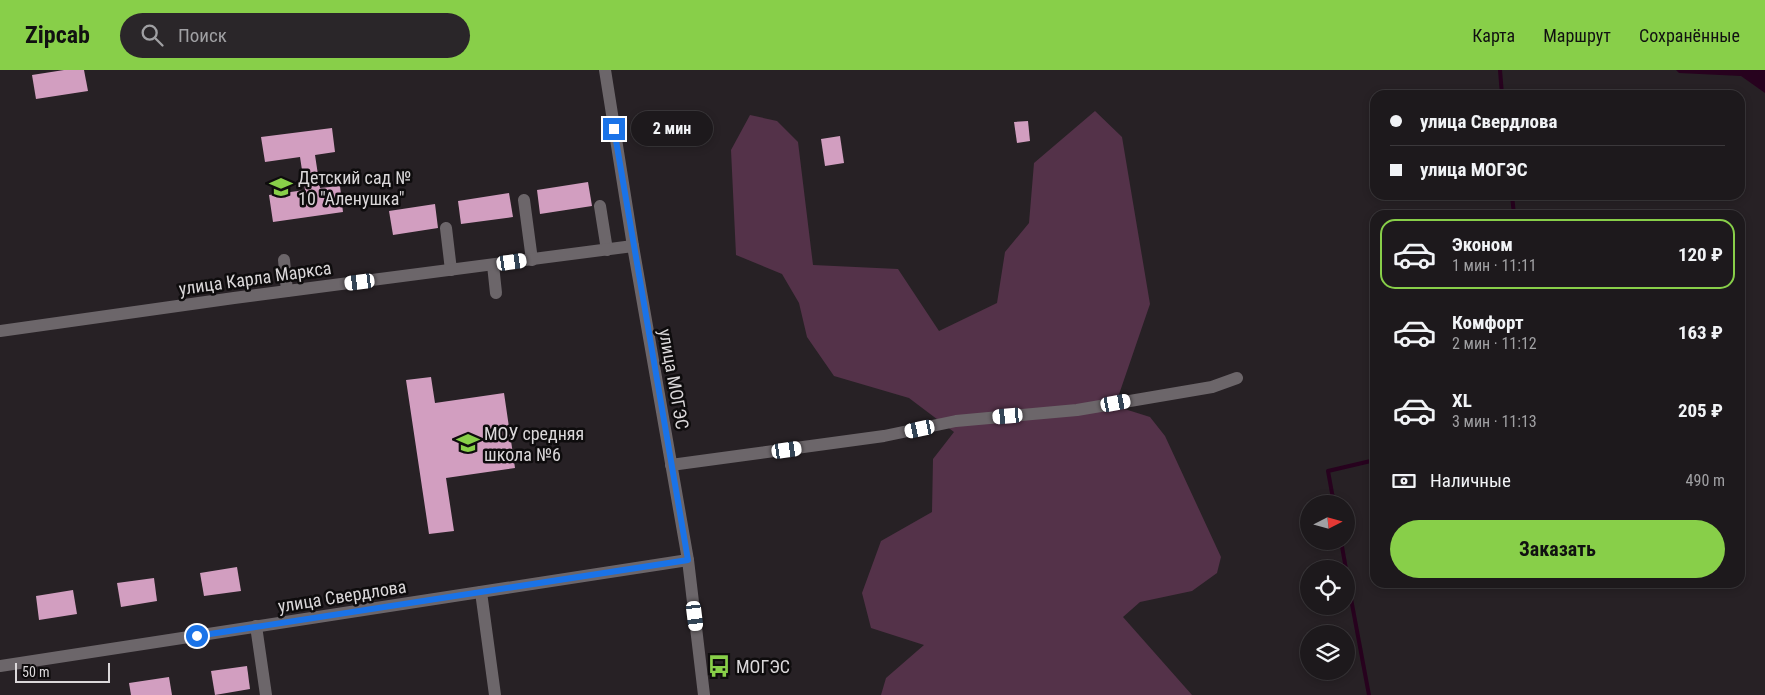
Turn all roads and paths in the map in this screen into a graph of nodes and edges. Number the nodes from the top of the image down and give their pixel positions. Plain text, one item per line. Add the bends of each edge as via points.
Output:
1 (605, 70) edge
2 (524, 200) dead end
3 (600, 206) dead end
4 (446, 228) dead end
5 (633, 246) junction
6 (607, 250) junction
7 (284, 260) dead end
8 (532, 260) junction
9 (493, 265) junction
10 (451, 270) junction
11 (287, 292) junction
12 (496, 293) dead end
13 (0, 331) edge
14 (1237, 378) dead end
15 (671, 465) junction
16 (688, 560) junction
17 (481, 592) junction
18 (256, 626) junction
19 (0, 666) edge
20 (266, 695) edge
21 (496, 695) edge
22 (704, 695) edge

1 - 5 street, улица МОГЭС
2 - 8 street
3 - 6 street
4 - 10 street
5 - 6 street, улица Карла Маркса
5 - 15 street, улица МОГЭС
6 - 8 street, улица Карла Маркса
7 - 11 street
8 - 9 street, улица Карла Маркса
9 - 10 street, улица Карла Маркса
9 - 12 street
10 - 11 street, улица Карла Маркса
11 - 13 street, улица Карла Маркса
14 - 15 street via 1212,387 1077,410 956,421 884,436
15 - 16 street, улица МОГЭС
16 - 17 street, улица Свердлова
16 - 22 street, улица МОГЭС
17 - 18 street, улица Свердлова
17 - 21 street
18 - 19 street, улица Свердлова
18 - 20 street

